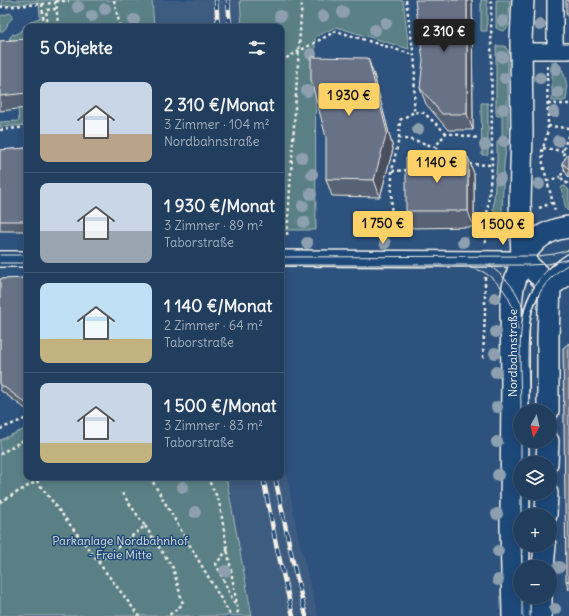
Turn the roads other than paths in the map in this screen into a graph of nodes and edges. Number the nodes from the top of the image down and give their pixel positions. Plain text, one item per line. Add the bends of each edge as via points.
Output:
1 (522, 0) edge
2 (555, 0) edge
3 (521, 51) junction
4 (562, 51) edge
5 (569, 227) edge
6 (284, 258) edge
7 (569, 258) edge
8 (0, 259) edge
9 (24, 259) edge
10 (522, 259) junction
11 (569, 273) edge
12 (547, 283) junction
13 (525, 404) edge
14 (548, 404) edge
15 (526, 604) edge
16 (541, 604) edge
17 (513, 616) edge
18 (527, 616) edge
19 (541, 616) edge

1 - 3 main road, Nordbahnstraße
2 - 4 street
3 - 4 street
3 - 10 main road, Nordbahnstraße
5 - 10 main road via 544,235
6 - 10 street
7 - 12 lane, Nordbahnstraße via 552,270
8 - 9 street
10 - 12 main road
10 - 17 main road, Nordbahnstraße via 513,287 511,304
11 - 12 main road
12 - 13 lane, Nordbahnstraße via 536,291 526,318
12 - 14 main road
15 - 18 lane
16 - 19 main road

